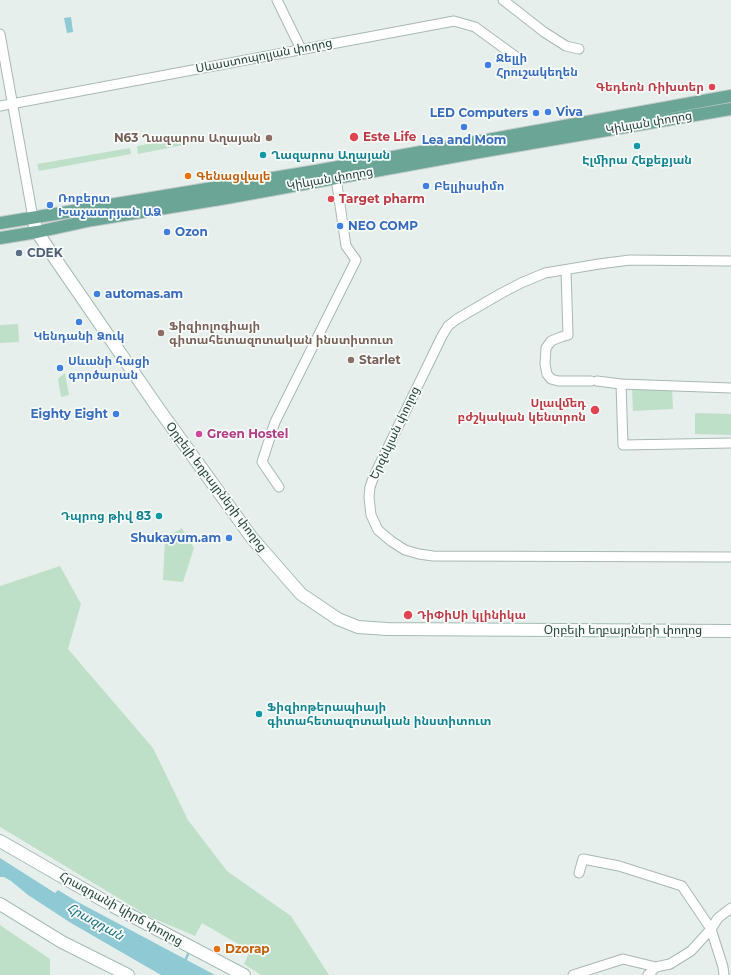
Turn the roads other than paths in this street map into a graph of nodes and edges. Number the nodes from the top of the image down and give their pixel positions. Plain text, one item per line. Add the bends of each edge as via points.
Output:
1 (277, 0) edge
2 (503, 0) edge
3 (0, 36) edge
4 (301, 49) junction
5 (579, 49) dead end
6 (518, 59) dead end
7 (731, 96) edge
8 (12, 104) junction
9 (0, 106) edge
10 (731, 109) edge
11 (569, 131) junction
12 (336, 178) junction
13 (253, 181) junction
14 (253, 193) junction
15 (33, 218) junction
16 (0, 224) edge
17 (37, 232) junction
18 (0, 238) edge
19 (731, 262) edge
20 (566, 270) junction
21 (620, 384) junction
22 (731, 388) edge
23 (731, 443) edge
24 (279, 487) dead end
25 (731, 557) edge
26 (731, 631) edge
27 (0, 841) edge
28 (579, 873) dead end
29 (0, 904) edge
30 (731, 908) edge
31 (710, 929) junction
32 (656, 967) junction
33 (128, 975) edge
34 (244, 975) edge
35 (573, 975) edge
36 (648, 975) edge
37 (724, 975) edge

1 - 4 street
2 - 5 street via 544,32 566,46
3 - 8 street
4 - 6 street, Սևաստոպոլյան փողոց via 454,21 475,27
4 - 8 street, Սևաստոպոլյան փողոց
7 - 11 main road, Կիևյան փողոց
8 - 9 street, Սևաստոպոլյան փողոց
8 - 15 street
10 - 11 main road, Կիևյան փողոց
11 - 12 main road, Կիևյան փողոց
11 - 13 main road, Կիևյան փողոց
12 - 14 main road, Կիևյան փողոց
12 - 24 street via 346,246 356,260 275,422 262,462
13 - 14 main road via 249,186
13 - 15 main road, Կիևյան փողոց
14 - 17 main road, Կիևյան փողոց via 92,220
15 - 16 main road, Կիևյան փողոց
15 - 17 street, Օրբելի եղբայրների փողոց
17 - 18 main road, Կիևյան փողոց
17 - 26 street, Օրբելի եղբայրների փողոց via 158,408 252,538 301,594 338,619 358,627 382,629
19 - 20 street, Երզնկյան փողոց via 630,260
20 - 21 street via 568,335 551,340 546,348 546,374 558,381
20 - 25 street, Երզնկյան փողոց via 545,273 522,283 472,309 448,326 370,487 371,515 378,530 391,542 406,550 433,556
21 - 22 street
21 - 23 street via 623,445
27 - 34 street, Հրազդանի կիրճ փողոց via 114,906
28 - 31 street via 583,859 619,866 682,886
29 - 33 street via 62,942
30 - 31 street via 718,918
31 - 32 street via 691,951 670,964
31 - 37 street
32 - 35 street via 623,959
32 - 36 street

